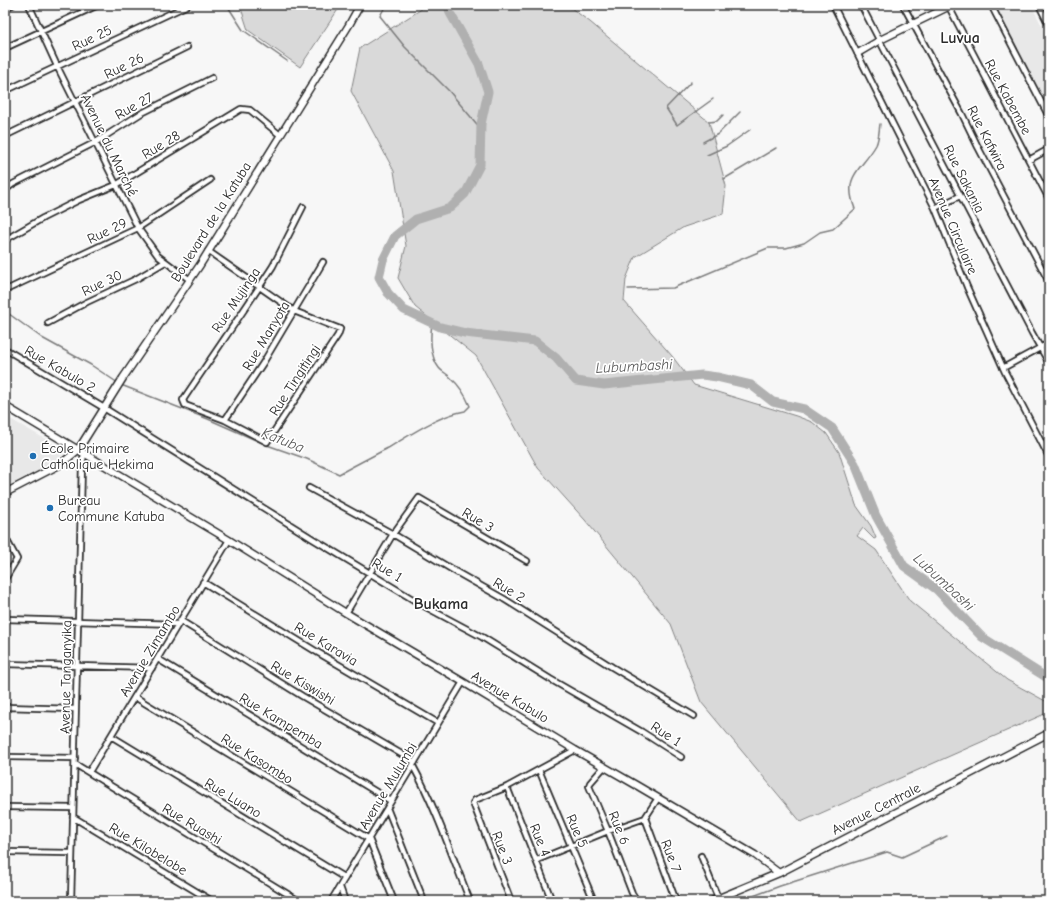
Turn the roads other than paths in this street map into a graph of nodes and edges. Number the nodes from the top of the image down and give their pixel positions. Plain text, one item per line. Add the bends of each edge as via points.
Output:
1 (12, 5) edge
2 (29, 5) edge
3 (98, 5) edge
4 (188, 5) edge
5 (360, 5) edge
6 (833, 5) edge
7 (861, 5) edge
8 (903, 5) edge
9 (950, 5) edge
10 (991, 5) edge
11 (1039, 5) edge
12 (5, 8) edge
13 (914, 24) junction
14 (1049, 25) edge
15 (40, 32) junction
16 (880, 40) junction
17 (187, 46) dead end
18 (5, 48) edge
19 (858, 53) junction
20 (57, 66) junction
21 (212, 78) dead end
22 (5, 91) edge
23 (75, 102) junction
24 (1049, 117) edge
25 (280, 135) junction
26 (5, 136) edge
27 (96, 142) junction
28 (1049, 149) edge
29 (1029, 160) junction
30 (210, 180) dead end
31 (116, 185) junction
32 (5, 190) edge
33 (960, 196) junction
34 (1049, 199) edge
35 (303, 207) dead end
36 (936, 208) junction
37 (138, 228) junction
38 (5, 240) edge
39 (208, 251) junction
40 (165, 262) junction
41 (323, 262) dead end
42 (190, 280) junction
43 (1049, 282) edge
44 (259, 287) junction
45 (6, 290) edge
46 (294, 311) junction
47 (48, 323) dead end
48 (1049, 343) edge
49 (1040, 348) junction
50 (5, 349) edge
51 (1049, 363) edge
52 (1003, 368) junction
53 (5, 406) edge
54 (104, 408) junction
55 (225, 420) junction
56 (81, 452) junction
57 (1049, 457) edge
58 (309, 488) dead end
59 (5, 493) edge
60 (393, 534) junction
61 (5, 537) edge
62 (229, 540) junction
63 (527, 561) dead end
64 (370, 572) junction
65 (5, 579) edge
66 (203, 582) junction
67 (346, 613) junction
68 (5, 618) edge
69 (78, 620) junction
70 (179, 622) junction
71 (158, 659) junction
72 (5, 664) edge
73 (76, 666) junction
74 (152, 668) junction
75 (463, 682) junction
76 (135, 697) junction
77 (5, 707) edge
78 (75, 709) junction
79 (694, 716) dead end
80 (438, 723) junction
81 (1049, 733) edge
82 (111, 736) junction
83 (575, 750) junction
84 (5, 757) edge
85 (681, 757) dead end
86 (75, 758) junction
87 (75, 764) junction
88 (414, 764) junction
89 (604, 767) junction
90 (540, 770) junction
91 (89, 772) junction
92 (507, 787) junction
93 (658, 798) junction
94 (392, 801) junction
95 (5, 807) edge
96 (73, 808) junction
97 (387, 808) junction
98 (73, 817) junction
99 (645, 818) junction
100 (608, 831) junction
101 (369, 839) junction
102 (571, 846) junction
103 (5, 852) edge
104 (71, 853) junction
105 (701, 856) dead end
106 (537, 860) junction
107 (779, 873) junction
108 (345, 878) junction
109 (340, 887) junction
110 (715, 900) edge
111 (5, 901) edge
112 (15, 901) edge
113 (71, 901) edge
114 (212, 901) edge
115 (299, 901) edge
116 (331, 901) edge
117 (345, 901) edge
118 (394, 901) edge
119 (424, 901) edge
120 (470, 901) edge
121 (511, 901) edge
122 (552, 901) edge
123 (594, 901) edge
124 (637, 901) edge
125 (676, 901) edge

1 - 12 street
2 - 15 street, Avenue du Marché
3 - 15 street
4 - 20 street, Rue 25
5 - 25 street, Boulevard de la Katuba
6 - 19 street, Avenue Circulaire
7 - 16 street, Rue Sakania
8 - 13 street, Rue Kafwira
9 - 13 street
9 - 29 street, Rue Kabembe
10 - 24 street
11 - 14 street
13 - 16 street
13 - 43 street, Rue Kafwira
15 - 18 street
15 - 20 street, Avenue du Marché
16 - 19 street
16 - 33 street, Rue Sakania
17 - 23 street, Rue 26
19 - 36 street, Avenue Circulaire
20 - 22 street, Rue 25
20 - 23 street, Avenue du Marché
21 - 27 street, Rue 27 via 140,114
23 - 26 street, Rue 26
23 - 27 street, Avenue du Marché
25 - 31 street, Rue 28 via 250,110 241,109
25 - 39 street, Boulevard de la Katuba
27 - 31 street, Avenue du Marché
27 - 32 street, Rue 27
28 - 29 street
29 - 34 street, Rue Kabembe
30 - 37 street, Rue 29
31 - 37 street, Avenue du Marché
31 - 38 street, Rue 28 via 79,200
33 - 36 street
33 - 49 street, Rue Sakania
35 - 44 street, Rue Mujinga
36 - 52 street, Avenue Circulaire
37 - 40 street, Avenue du Marché
37 - 45 street, Rue 29
39 - 42 street, Boulevard de la Katuba
39 - 44 street
40 - 42 street, Avenue du Marché
40 - 47 street, Rue 30
41 - 46 street, Rue Manyota
42 - 54 street, Boulevard de la Katuba
44 - 46 street
44 - 55 street, Rue Mujinga via 183,402
46 - 55 street, Rue Manyota
46 - 55 street, Rue Tingitingi via 340,329 338,336 266,442
48 - 49 street
49 - 51 street, Rue Sakania
49 - 52 street
50 - 54 street, Rue Kabulo 2
52 - 57 street, Avenue Circulaire
53 - 56 street, Avenue Kabulo
54 - 56 street, Boulevard de la Katuba
54 - 64 street, Rue 1
56 - 59 street, Boulevard de la Katuba
56 - 62 street, Avenue Kabulo
56 - 69 street, Avenue Tanganyika
58 - 60 street, Rue 2
60 - 63 street, Rue 3 via 419,498
60 - 64 street
60 - 79 street, Rue 2
61 - 65 street via 17,559
62 - 66 street, Avenue Zimambo
62 - 67 street, Avenue Kabulo
64 - 67 street
64 - 85 street, Rue 1
66 - 70 street, Avenue Zimambo
66 - 80 street, Rue Karavia
67 - 75 street, Avenue Kabulo
68 - 69 street
69 - 70 street
69 - 73 street, Avenue Tanganyika
70 - 71 street, Avenue Zimambo
70 - 88 street, Rue Kiswishi
71 - 74 street, Avenue Zimambo
71 - 94 street, Rue Kampemba
72 - 73 street
73 - 74 street
73 - 78 street, Avenue Tanganyika
74 - 76 street, Avenue Zimambo
75 - 80 street, Avenue Mulumbi
75 - 83 street, Avenue Kabulo
76 - 82 street, Avenue Zimambo
76 - 101 street, Rue Kasombo
77 - 78 street
78 - 86 street, Avenue Tanganyika
80 - 88 street, Avenue Mulumbi
81 - 107 street, Avenue Centrale
82 - 91 street, Avenue Zimambo
82 - 108 street, Rue Luano
83 - 89 street, Avenue Kabulo
83 - 90 street
84 - 86 street
86 - 87 street, Avenue Tanganyika
87 - 91 street, Rue Ruashi
87 - 96 street, Avenue Tanganyika
88 - 94 street, Avenue Mulumbi
88 - 120 street
89 - 93 street, Avenue Kabulo
89 - 100 street, Rue 6 via 589,786
90 - 92 street
90 - 102 street, Rue 5
91 - 115 street, Rue Ruashi
92 - 106 street, Rue 4
92 - 121 street, Rue 3 via 474,800 473,803
93 - 99 street
93 - 107 street, Avenue Kabulo via 755,855
94 - 97 street, Avenue Mulumbi
95 - 96 street
96 - 98 street, Avenue Tanganyika
97 - 101 street, Avenue Mulumbi
97 - 119 street
98 - 104 street, Avenue Tanganyika
98 - 114 street, Rue Kilobelobe
99 - 100 street
99 - 125 street, Rue 7
100 - 102 street
100 - 124 street, Rue 6
101 - 108 street, Avenue Mulumbi
101 - 118 street
102 - 106 street
102 - 123 street, Rue 5
103 - 104 street
104 - 113 street, Avenue Tanganyika
105 - 110 street
106 - 122 street, Rue 4
107 - 110 street, Avenue Centrale
108 - 109 street, Avenue Mulumbi
109 - 116 street, Avenue Mulumbi
109 - 117 street
111 - 112 street

